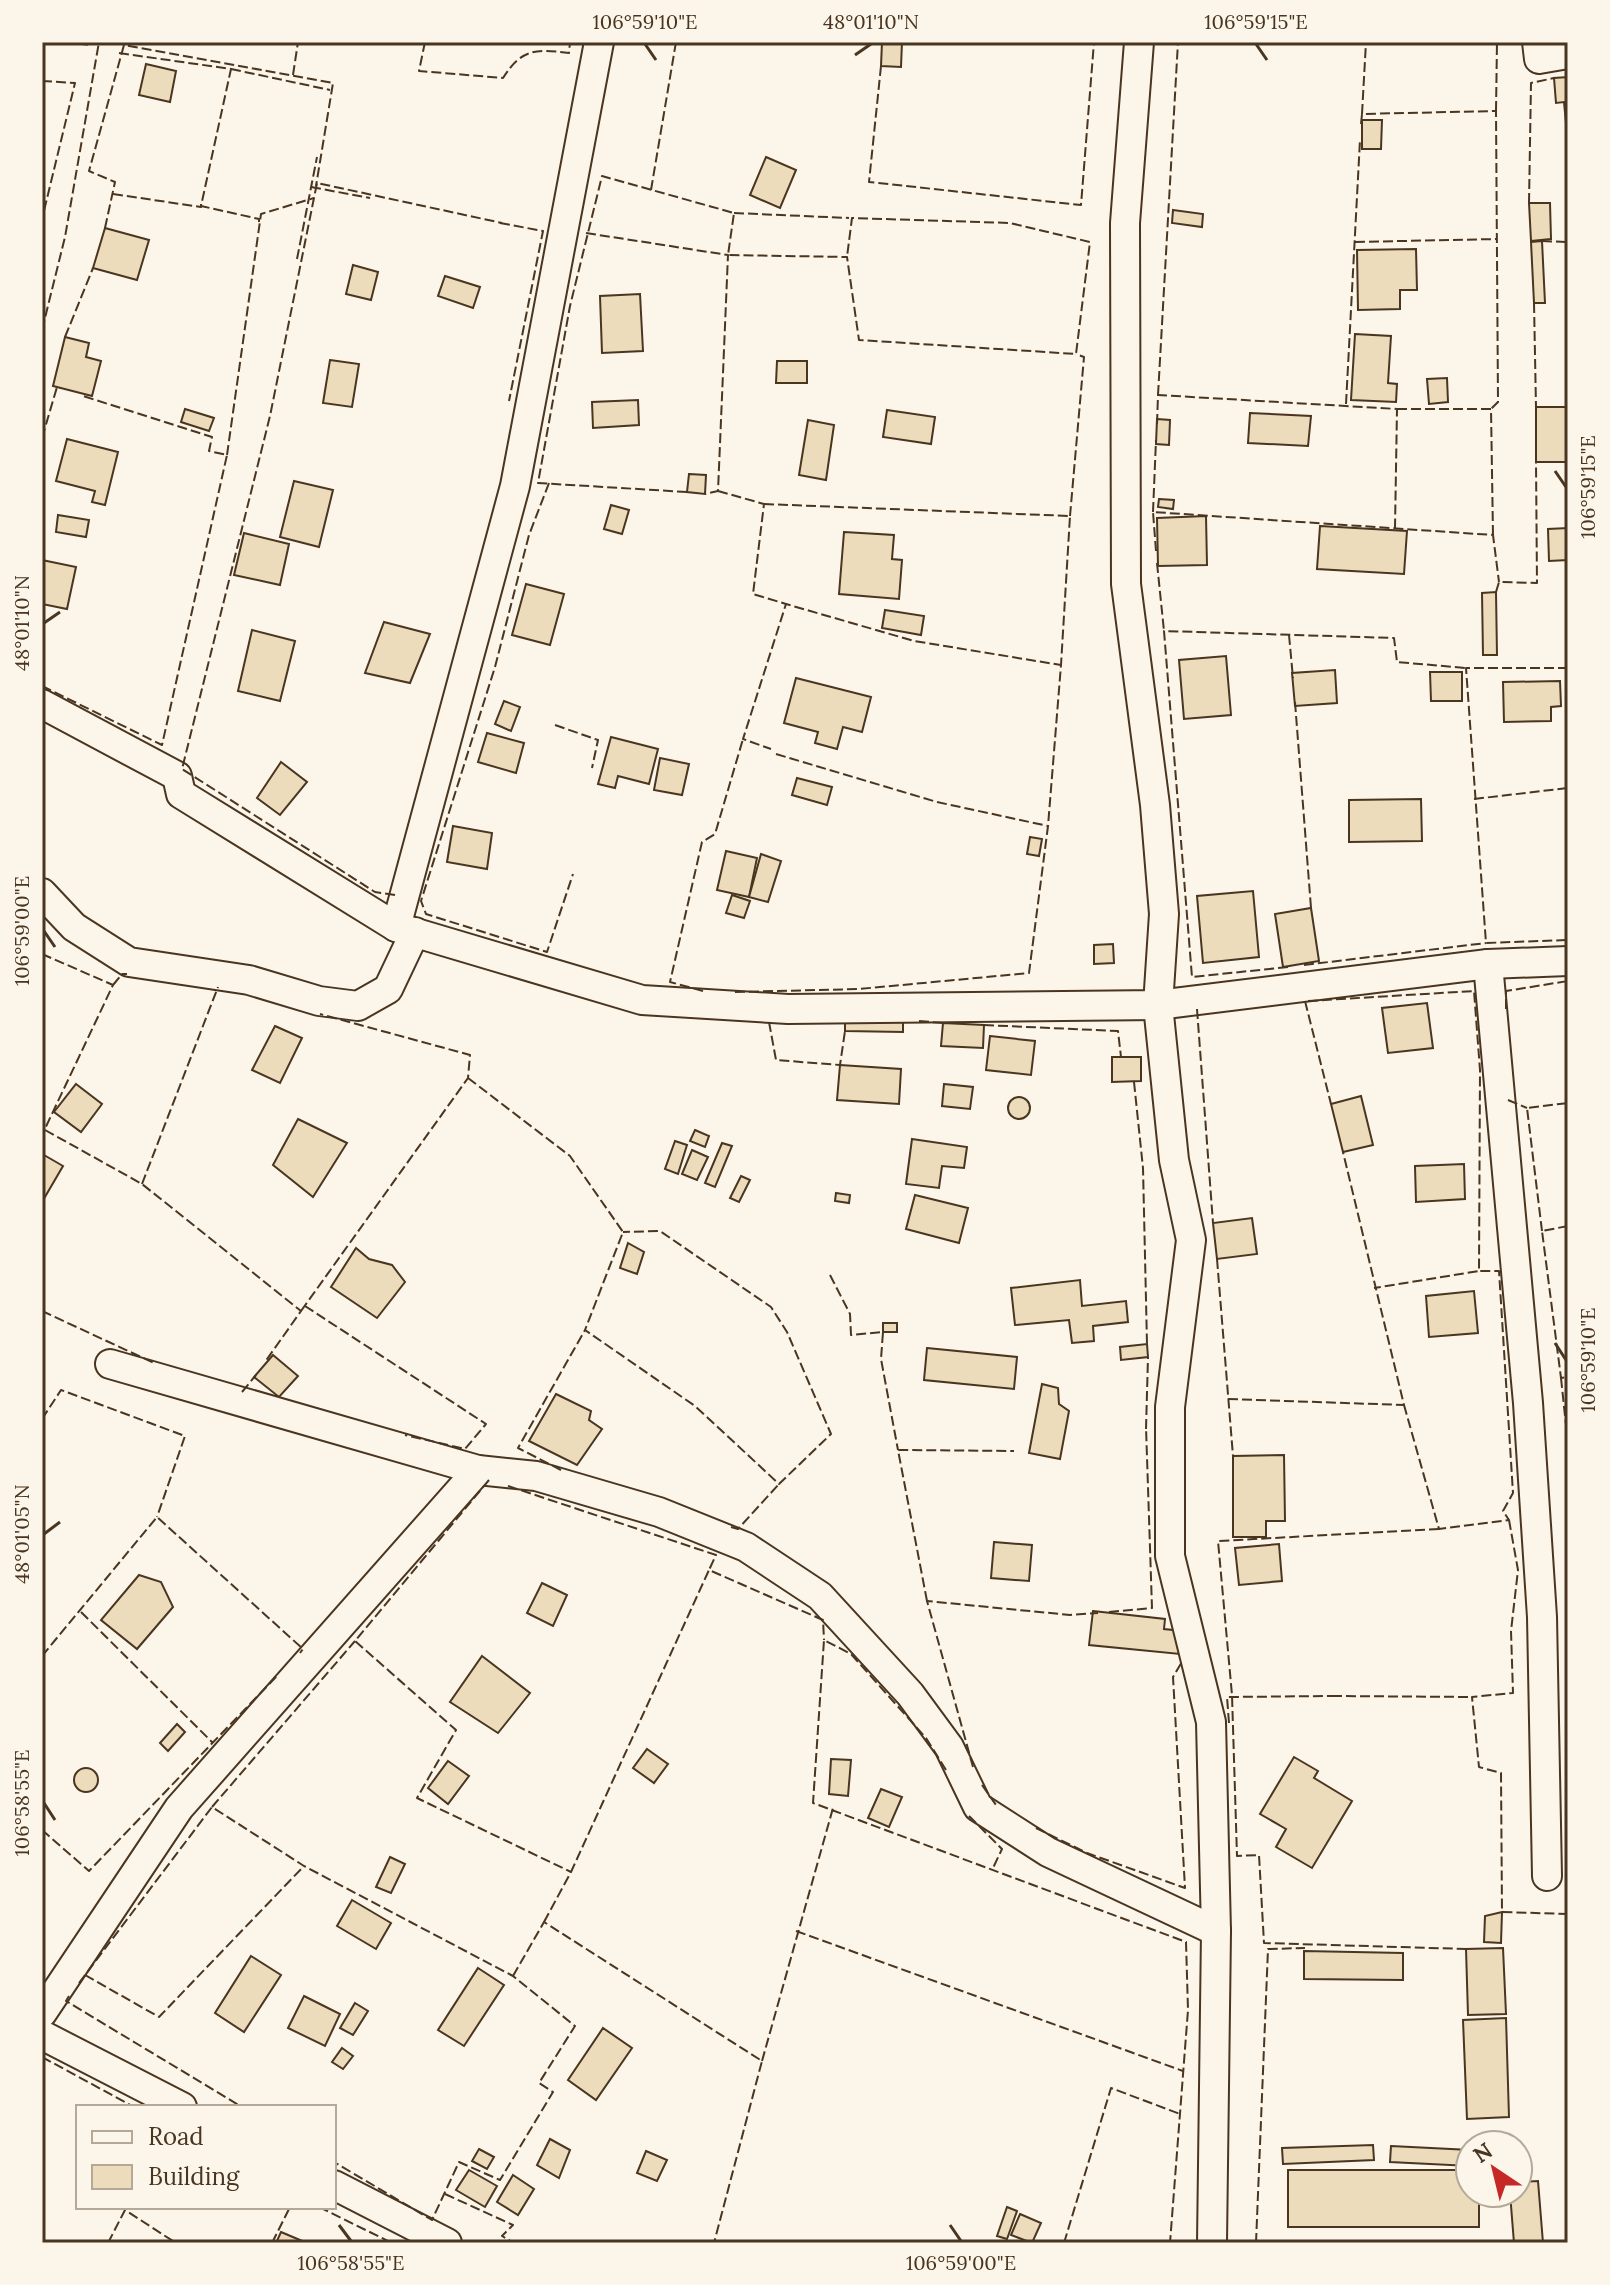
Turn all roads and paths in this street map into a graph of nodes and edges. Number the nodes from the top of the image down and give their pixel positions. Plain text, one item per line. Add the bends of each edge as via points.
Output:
1 (599, 42) edge
2 (1139, 42) edge
3 (1537, 42) edge
4 (1568, 54) edge
5 (42, 704) edge
6 (42, 893) edge
7 (405, 930) junction
8 (1568, 961) edge
9 (1488, 964) junction
10 (1158, 1005) junction
11 (110, 1364) dead end
12 (478, 1470) junction
13 (1547, 1876) dead end
14 (1216, 1931) junction
15 (42, 2013) edge
16 (42, 2035) edge
17 (178, 2105) edge
18 (336, 2186) edge
19 (447, 2243) edge
20 (1212, 2243) edge

1 - 7 street via 515,486
2 - 10 street via 1125,223 1126,584 1164,914
3 - 4 street via 1539,59
5 - 7 street via 177,776 181,794
6 - 7 street via 74,927 129,962 249,980 319,1001 358,1006 388,989
7 - 10 street via 642,1000 788,1009
8 - 9 street
9 - 10 street
9 - 13 street via 1542,1617
10 - 14 street via 1174,1160 1191,1240 1170,1407 1170,1556 1211,1722
11 - 12 street
12 - 14 street via 536,1476 659,1512 746,1547 820,1596 910,1694 949,1747 978,1807 1048,1852
12 - 15 street via 179,1808
14 - 20 street
16 - 17 street
18 - 19 street

